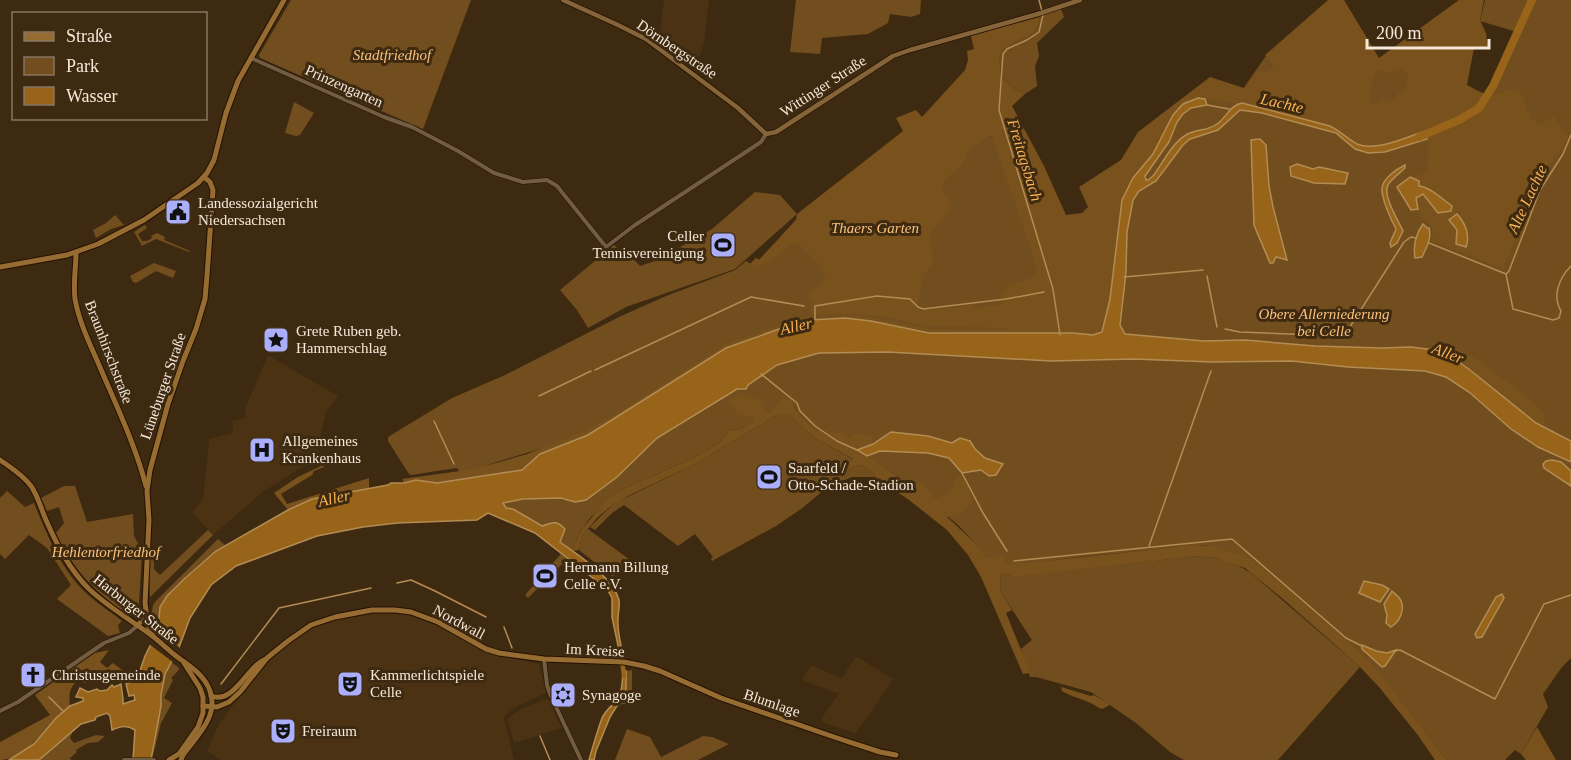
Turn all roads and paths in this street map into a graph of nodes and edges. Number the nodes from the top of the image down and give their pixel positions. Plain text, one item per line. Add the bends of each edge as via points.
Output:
1 (284, 0) edge
2 (562, 0) edge
3 (1080, 0) edge
4 (251, 58) junction
5 (766, 134) junction
6 (204, 177) junction
7 (547, 180) joint
8 (76, 252) junction
9 (0, 267) edge
10 (152, 457) junction
11 (0, 460) edge
12 (138, 461) junction
13 (147, 491) junction
14 (146, 607) junction
15 (138, 626) junction
16 (153, 636) junction
17 (267, 658) junction
18 (544, 659) junction
19 (181, 660) junction
20 (644, 666) joint
21 (211, 696) junction
22 (204, 706) junction
23 (212, 706) junction
24 (0, 711) edge
25 (896, 755) dead end
26 (132, 759) edge
27 (179, 759) edge
28 (124, 760) edge
29 (153, 760) edge
30 (169, 760) edge
31 (581, 760) edge

1 - 4 main road
2 - 5 main road, Dörnbergstraße via 656,46 751,118
3 - 5 main road, Wittinger Straße via 892,56 776,132
4 - 6 main road via 234,91 214,160
4 - 7 street, Prinzengarten via 427,135 486,169 523,182
5 - 7 street, Wittinger Straße via 761,142 606,247 557,186
6 - 8 main road via 144,220
6 - 10 main road, Lüneburger Straße via 213,190 204,299
8 - 9 main road
8 - 12 main road, Braunhirschstraße via 77,308
10 - 12 main road via 147,463
10 - 13 main road, Lüneburger Straße
11 - 15 main road, Harburger Straße via 32,488 58,547 77,576
12 - 13 main road, Braunhirschstraße
13 - 14 main road, Lüneburger Straße
14 - 15 main road, Lüneburger Straße
14 - 16 main road, Lüneburger Straße
15 - 16 main road, Harburger Straße
15 - 24 street via 104,643
16 - 19 main road, Harburger Straße
17 - 18 main road, Nordwall via 319,621 381,609 425,617 499,653
17 - 21 main road, Nordwall via 256,664 231,692
17 - 23 main road, Nordwall via 243,687
18 - 20 main road, Im Kreise
18 - 31 street via 550,694
19 - 21 main road via 204,680
19 - 22 main road via 200,688
20 - 25 main road, Blumlage via 721,698
21 - 23 main road
22 - 23 main road
22 - 27 main road via 198,727
23 - 27 main road via 207,724
26 - 28 street
26 - 29 street
27 - 30 main road

